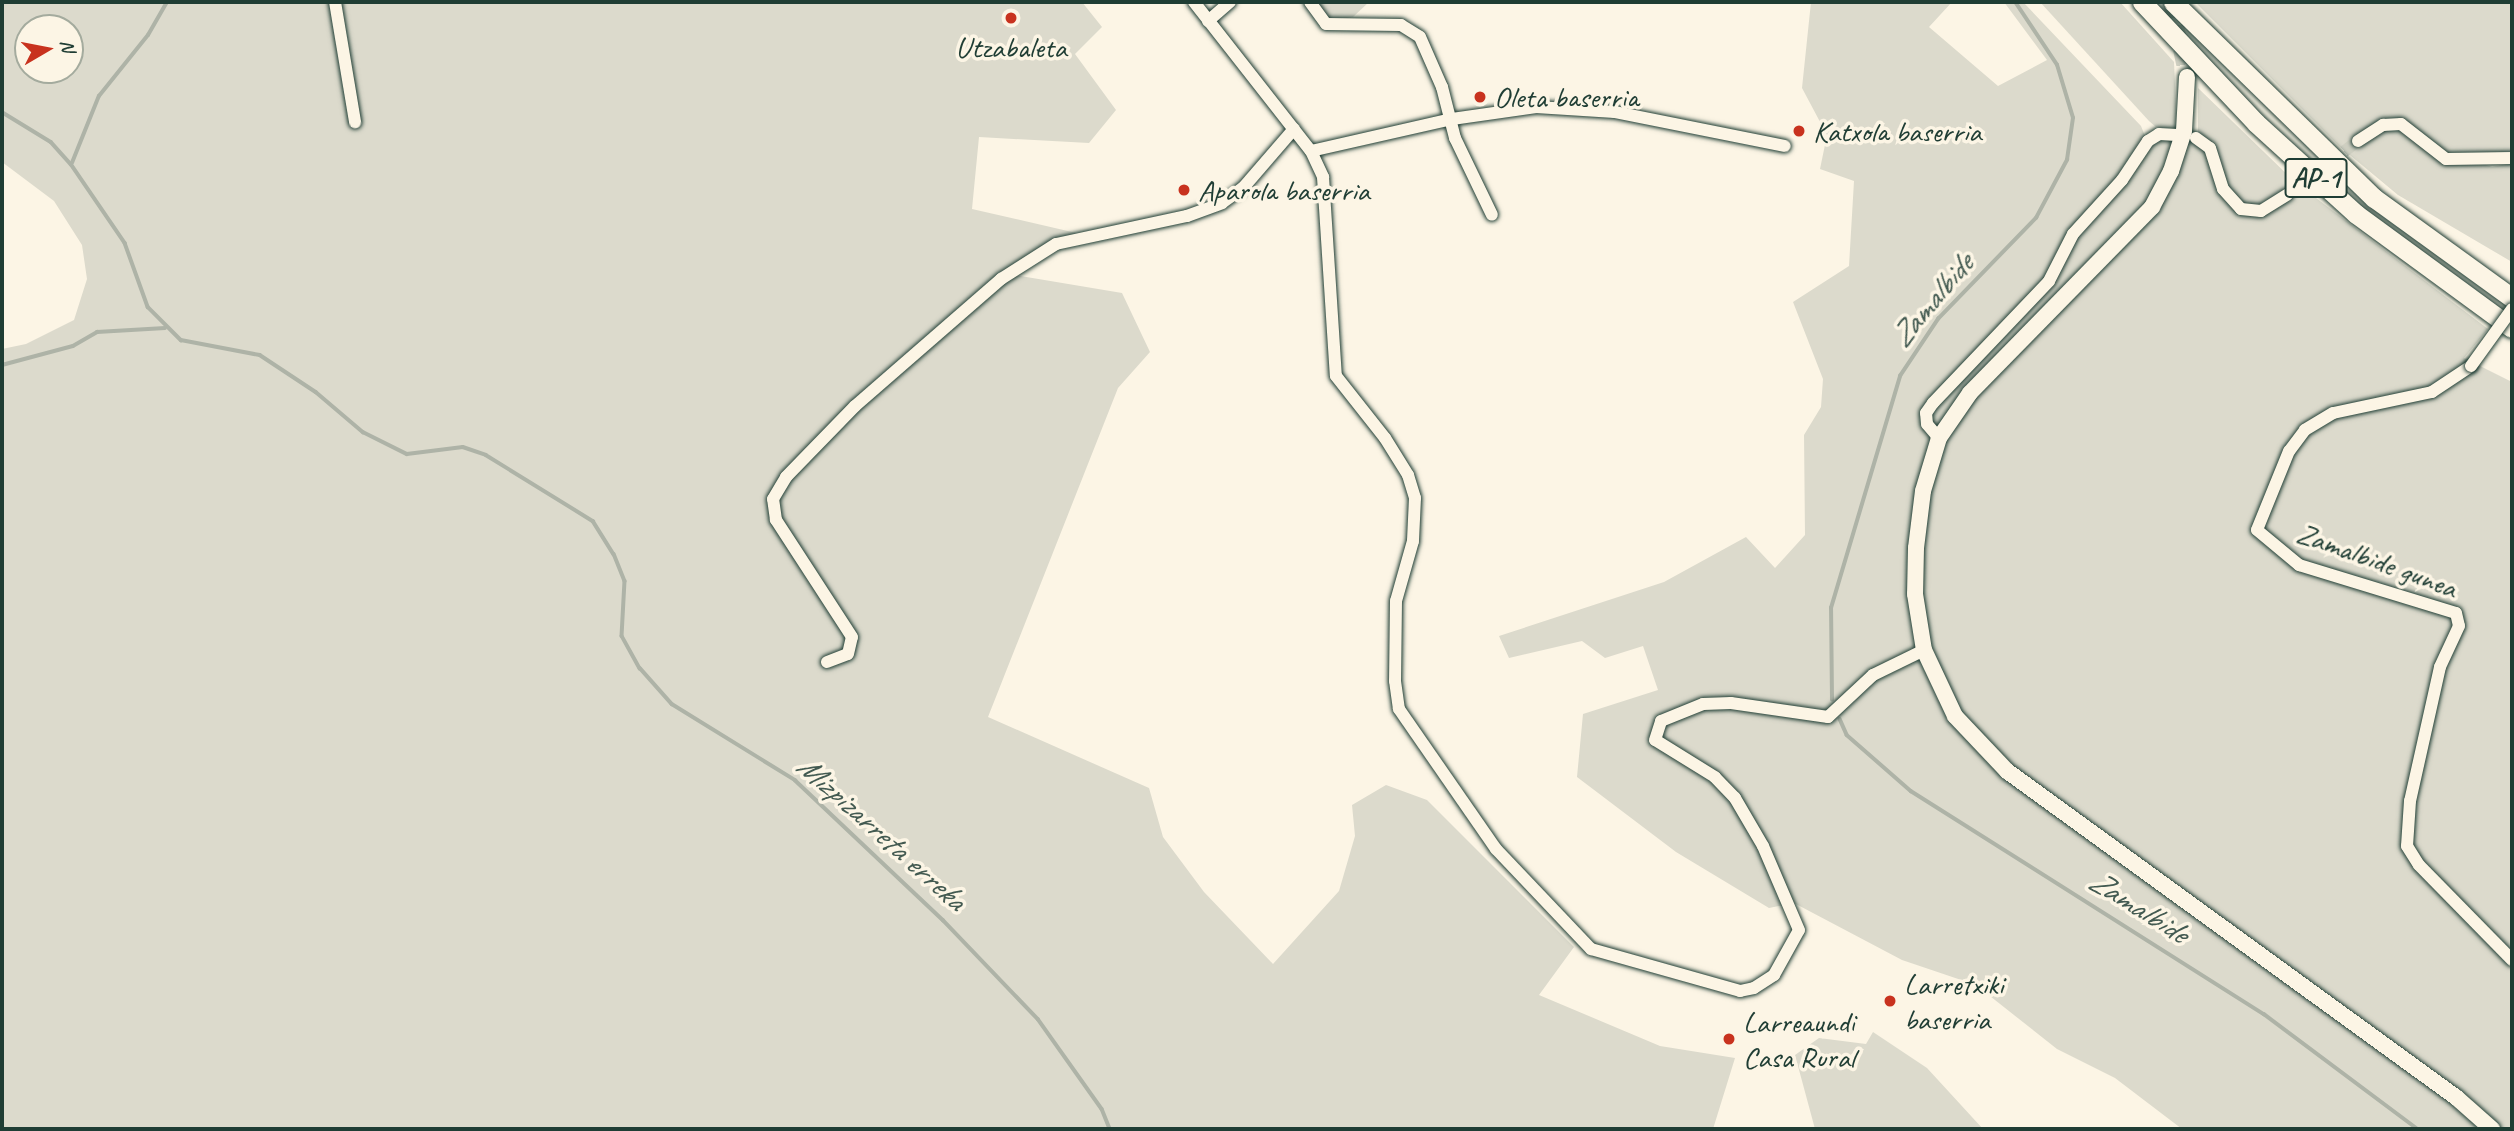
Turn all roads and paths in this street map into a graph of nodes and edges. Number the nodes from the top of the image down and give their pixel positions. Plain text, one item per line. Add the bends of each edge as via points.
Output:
1 (335, 2) edge
2 (1194, 2) edge
3 (1230, 2) edge
4 (1310, 2) edge
5 (2142, 2) edge
6 (2173, 2) edge
7 (1208, 21) junction
8 (2187, 77) tunnel mouth
9 (1452, 119) junction
10 (355, 122) dead end
11 (1294, 129) junction
12 (2178, 135) dead end
13 (2196, 138) dead end
14 (2358, 141) tunnel mouth
15 (1785, 146) dead end
16 (1311, 151) junction
17 (2512, 158) edge
18 (2287, 195) tunnel mouth
19 (1492, 215) dead end
20 (2512, 298) edge
21 (2512, 309) edge
22 (2512, 328) edge
23 (1940, 438) junction
24 (1924, 650) junction
25 (827, 662) dead end
26 (2512, 960) edge
27 (2492, 1129) edge

1 - 10 street
2 - 7 street
3 - 7 street
4 - 9 street via 1326,24 1390,23 1411,29 1426,47
5 - 22 highway, AP-1 via 2256,123 2356,214
6 - 20 highway, AP-1 via 2374,198
7 - 11 street
8 - 23 main road via 2184,131 2171,171 2152,207 1970,393
9 - 15 street via 1501,110 1580,108
9 - 16 street
9 - 19 street via 1455,138
11 - 16 street
11 - 25 street via 1243,188 1222,203 1187,216 1056,244 1001,279 855,406 786,477 773,499 776,520 852,637 848,654
12 - 23 street via 2159,134 2148,141 2122,180 2073,234 2049,281 1933,403 1927,424
13 - 18 street via 2210,148 2223,189 2241,209 2261,211
14 - 17 street via 2383,125 2402,124 2446,159
16 - 24 street via 1323,177 1327,209 1336,376 1385,438 1408,475 1415,498 1415,530 1396,601 1399,709 1496,849 1591,949 1740,991 1774,975 1799,930 1763,846 1735,798 1715,777 1655,740 1661,721 1703,704 1731,703 1828,716 1873,675
21 - 26 street, Zamalbide gunea, bridge via 2471,366 2432,392 2333,413 2305,430 2280,468 2257,530 2299,565 2456,613 2459,626 2440,667 2412,790 2407,846 2419,865
23 - 24 main road via 1923,491 1916,548 1915,594
24 - 27 main road via 1955,716 2007,771 2458,1098

